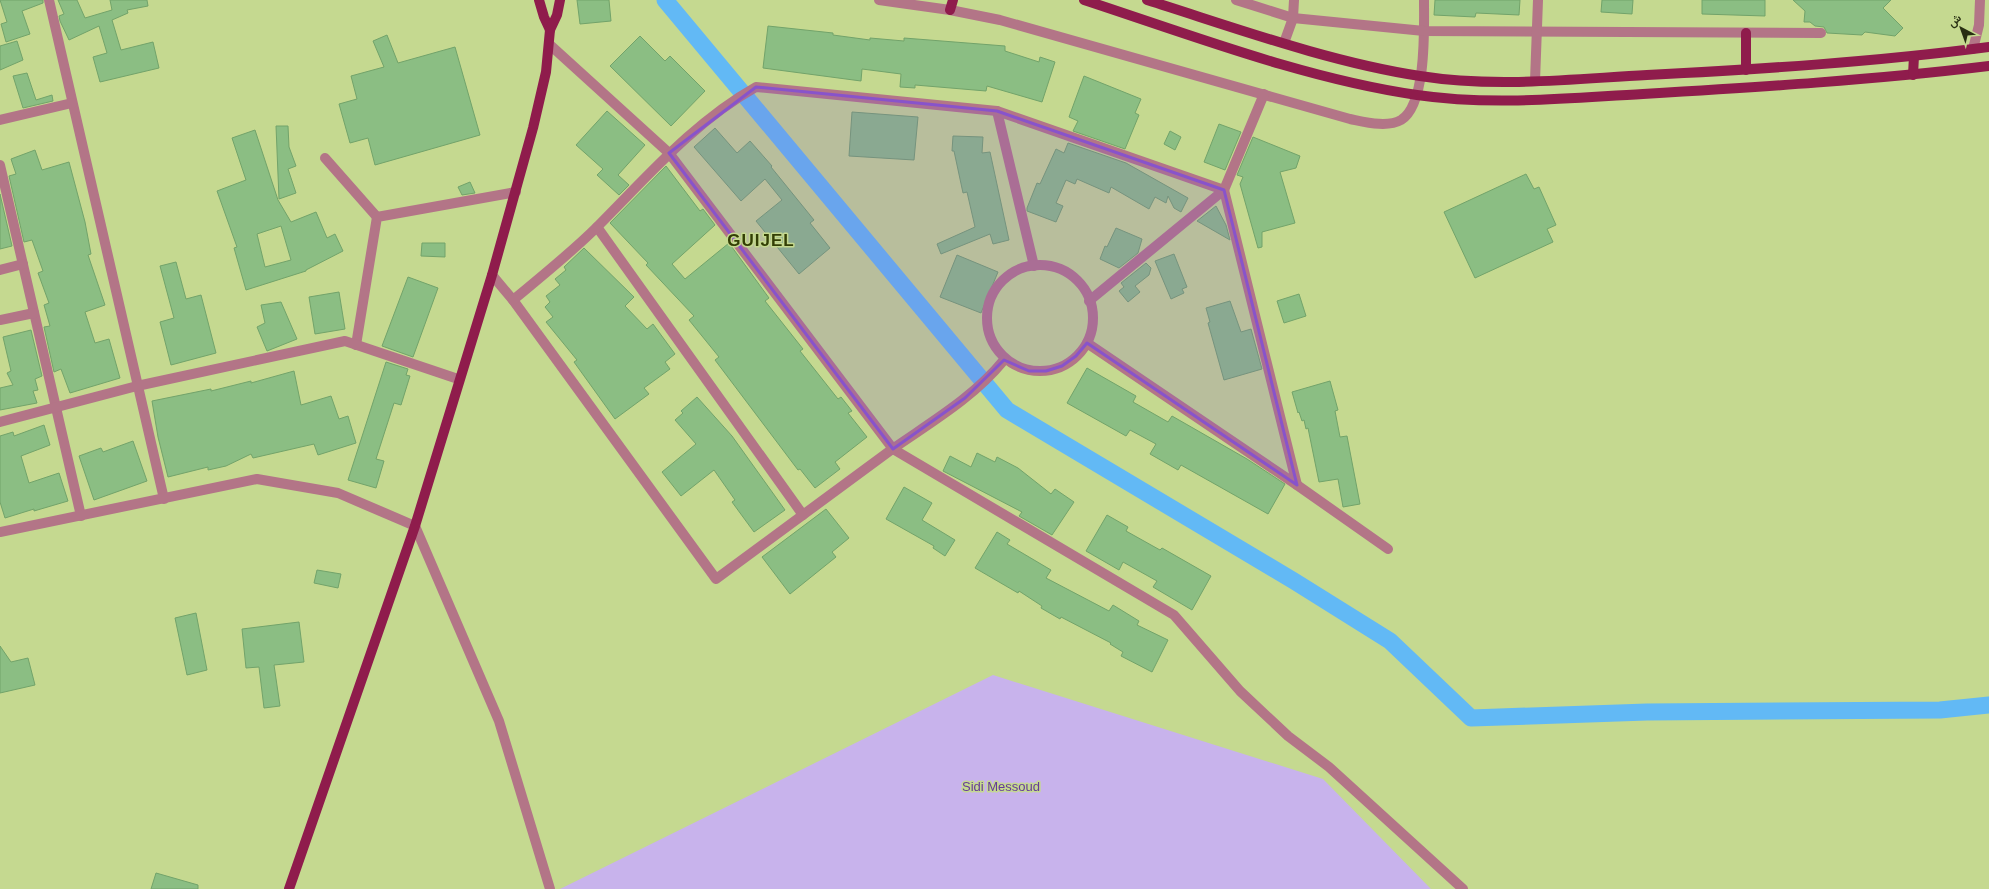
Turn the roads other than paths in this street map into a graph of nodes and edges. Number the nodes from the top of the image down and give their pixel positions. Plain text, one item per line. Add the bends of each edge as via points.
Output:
1 (48, 0) edge
2 (539, 0) edge
3 (560, 0) edge
4 (879, 0) edge
5 (1084, 0) edge
6 (1148, 0) edge
7 (1236, 0) edge
8 (1294, 0) edge
9 (1424, 0) edge
10 (1538, 0) edge
11 (1980, 0) edge
12 (952, 5) edge
13 (1293, 18) junction
14 (550, 30) junction
15 (1424, 31) junction
16 (1536, 33) junction
17 (1746, 33) junction
18 (1821, 33) dead end
19 (1284, 43) junction
20 (549, 44) junction
21 (1989, 47) edge
22 (1973, 49) junction
23 (1914, 56) junction
24 (1989, 66) edge
25 (1746, 70) junction
26 (1913, 75) junction
27 (1420, 76) junction
28 (1535, 81) junction
29 (1264, 94) junction
30 (1417, 95) junction
31 (72, 103) junction
32 (997, 111) junction
33 (0, 120) edge
34 (669, 153) junction
35 (325, 158) dead end
36 (0, 166) edge
37 (1224, 190) junction
38 (516, 192) junction
39 (377, 217) junction
40 (597, 227) junction
41 (23, 264) junction
42 (1034, 266) junction
43 (0, 270) edge
44 (492, 275) junction
45 (514, 300) junction
46 (1089, 301) junction
47 (34, 312) junction
48 (0, 320) edge
49 (1087, 343) junction
50 (356, 345) junction
51 (1004, 360) junction
52 (458, 379) junction
53 (137, 386) junction
54 (56, 408) junction
55 (0, 422) edge
56 (893, 449) junction
57 (1297, 485) junction
58 (164, 499) junction
59 (803, 515) junction
60 (81, 516) junction
61 (414, 526) junction
62 (0, 532) edge
63 (1388, 549) dead end
64 (289, 889) edge
65 (550, 889) edge
66 (1463, 889) edge

1 - 31 street
2 - 14 main road
3 - 14 main road
4 - 12 street
5 - 30 main road via 1278,63 1359,84
6 - 19 main road
7 - 13 street
8 - 13 street
9 - 15 street
10 - 16 street
11 - 22 street via 1979,25
12 - 29 street
13 - 15 street
13 - 19 street
14 - 20 main road
15 - 16 street
15 - 27 street
16 - 17 street
16 - 28 street
17 - 18 street
17 - 25 main road
19 - 27 main road via 1362,64
20 - 34 street
20 - 38 main road via 540,100
21 - 22 main road
22 - 23 main road
23 - 25 main road
23 - 26 main road
24 - 26 main road
25 - 28 main road
26 - 30 main road via 1742,88 1504,101 1460,100
27 - 28 main road via 1478,82
27 - 30 street
29 - 30 street via 1359,121 1378,123 1396,122 1405,117 1412,109
29 - 37 street
31 - 33 street
31 - 53 street
32 - 34 street via 756,87 728,105
32 - 37 street
32 - 42 street
34 - 40 street
34 - 56 street
35 - 39 street
36 - 41 street
37 - 46 street
37 - 57 street
38 - 39 street
38 - 44 main road
39 - 50 street
40 - 45 street
40 - 59 street
41 - 43 street
41 - 47 street
42 - 46 street via 1059,269 1074,278 1086,292
42 - 51 street via 1024,267 1009,275 996,288 989,304 987,322 991,339
44 - 45 street
44 - 52 main road
45 - 59 street via 716,579
46 - 49 street via 1092,308 1092,326
47 - 48 street
47 - 54 street
49 - 51 street via 1076,356 1062,366 1046,371 1029,370
49 - 57 street
50 - 52 street
50 - 53 street via 345,341
51 - 56 street via 991,376 966,398
52 - 61 main road
53 - 54 street
53 - 58 street
54 - 55 street
54 - 60 street
56 - 59 street
56 - 66 street via 1174,615 1240,691 1288,736 1329,767
57 - 63 street
58 - 60 street
58 - 61 street via 257,479 338,493
60 - 62 street
61 - 64 main road
61 - 65 street via 499,721

